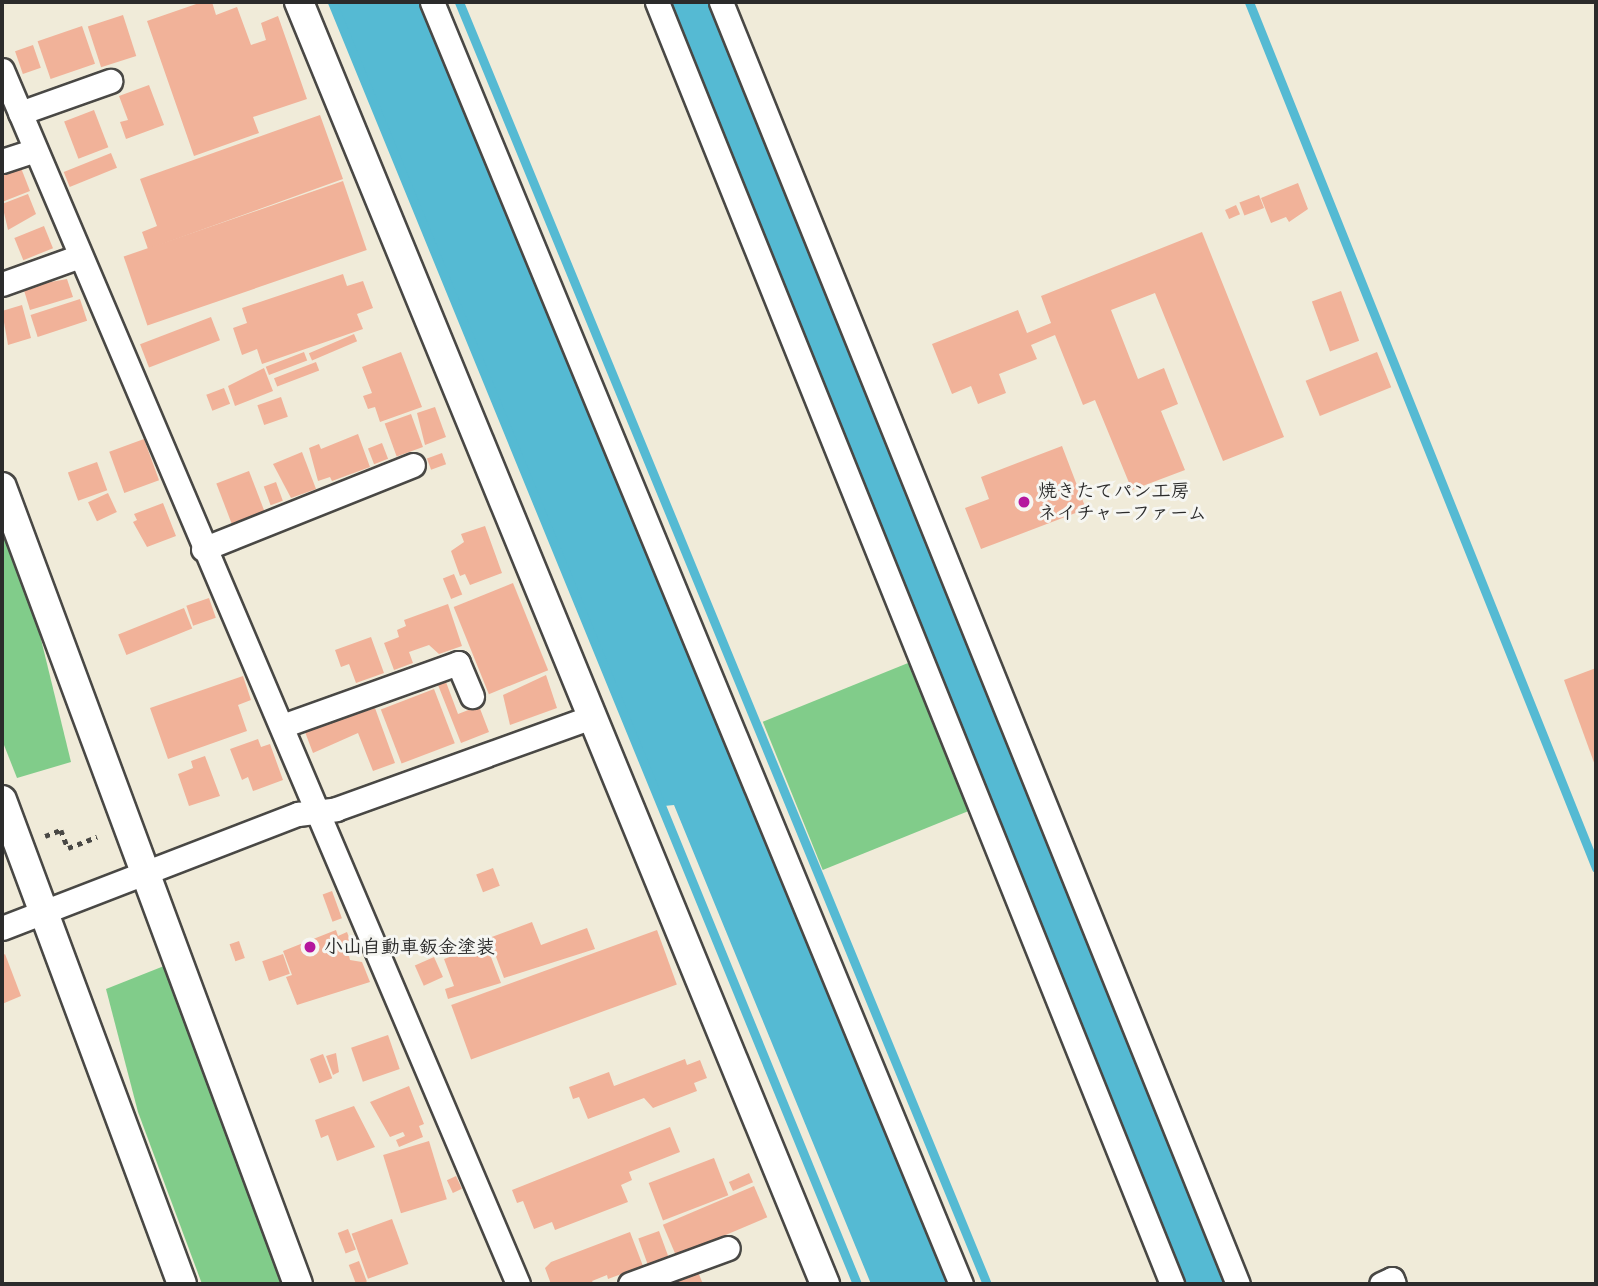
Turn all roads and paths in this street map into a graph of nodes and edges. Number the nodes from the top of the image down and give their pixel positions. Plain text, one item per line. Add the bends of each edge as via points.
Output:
1 (299, 2) edge
2 (432, 2) edge
3 (657, 2) edge
4 (721, 2) edge
5 (2, 70) edge
6 (110, 81) dead end
7 (20, 113) junction
8 (36, 150) junction
9 (2, 161) edge
10 (80, 256) junction
11 (2, 284) edge
12 (412, 465) dead end
13 (2, 486) edge
14 (203, 549) junction
15 (472, 696) dead end
16 (592, 717) junction
17 (282, 726) junction
18 (2, 800) edge
19 (319, 811) junction
20 (41, 837) dead end
21 (97, 837) dead end
22 (146, 872) junction
23 (42, 912) junction
24 (2, 928) edge
25 (728, 1248) dead end
26 (182, 1284) edge
27 (298, 1284) edge
28 (518, 1284) edge
29 (630, 1284) edge
30 (825, 1284) edge
31 (961, 1284) edge
32 (1172, 1284) edge
33 (1238, 1284) edge
34 (1381, 1284) edge
35 (1394, 1284) edge

1 - 16 street
2 - 31 street
3 - 32 street
4 - 33 street
5 - 7 street
6 - 7 street
7 - 8 street
8 - 9 street
8 - 10 street
10 - 11 street
10 - 14 street
12 - 14 street
13 - 22 street
14 - 17 street
15 - 17 street via 458,663
16 - 19 street
16 - 30 street
17 - 19 street
18 - 23 street
19 - 22 street via 298,814
19 - 28 street
20 - 21 path via 61,830 68,848
22 - 23 street
22 - 27 street
23 - 24 street
23 - 26 street
25 - 29 street
34 - 35 street via 1392,1279

